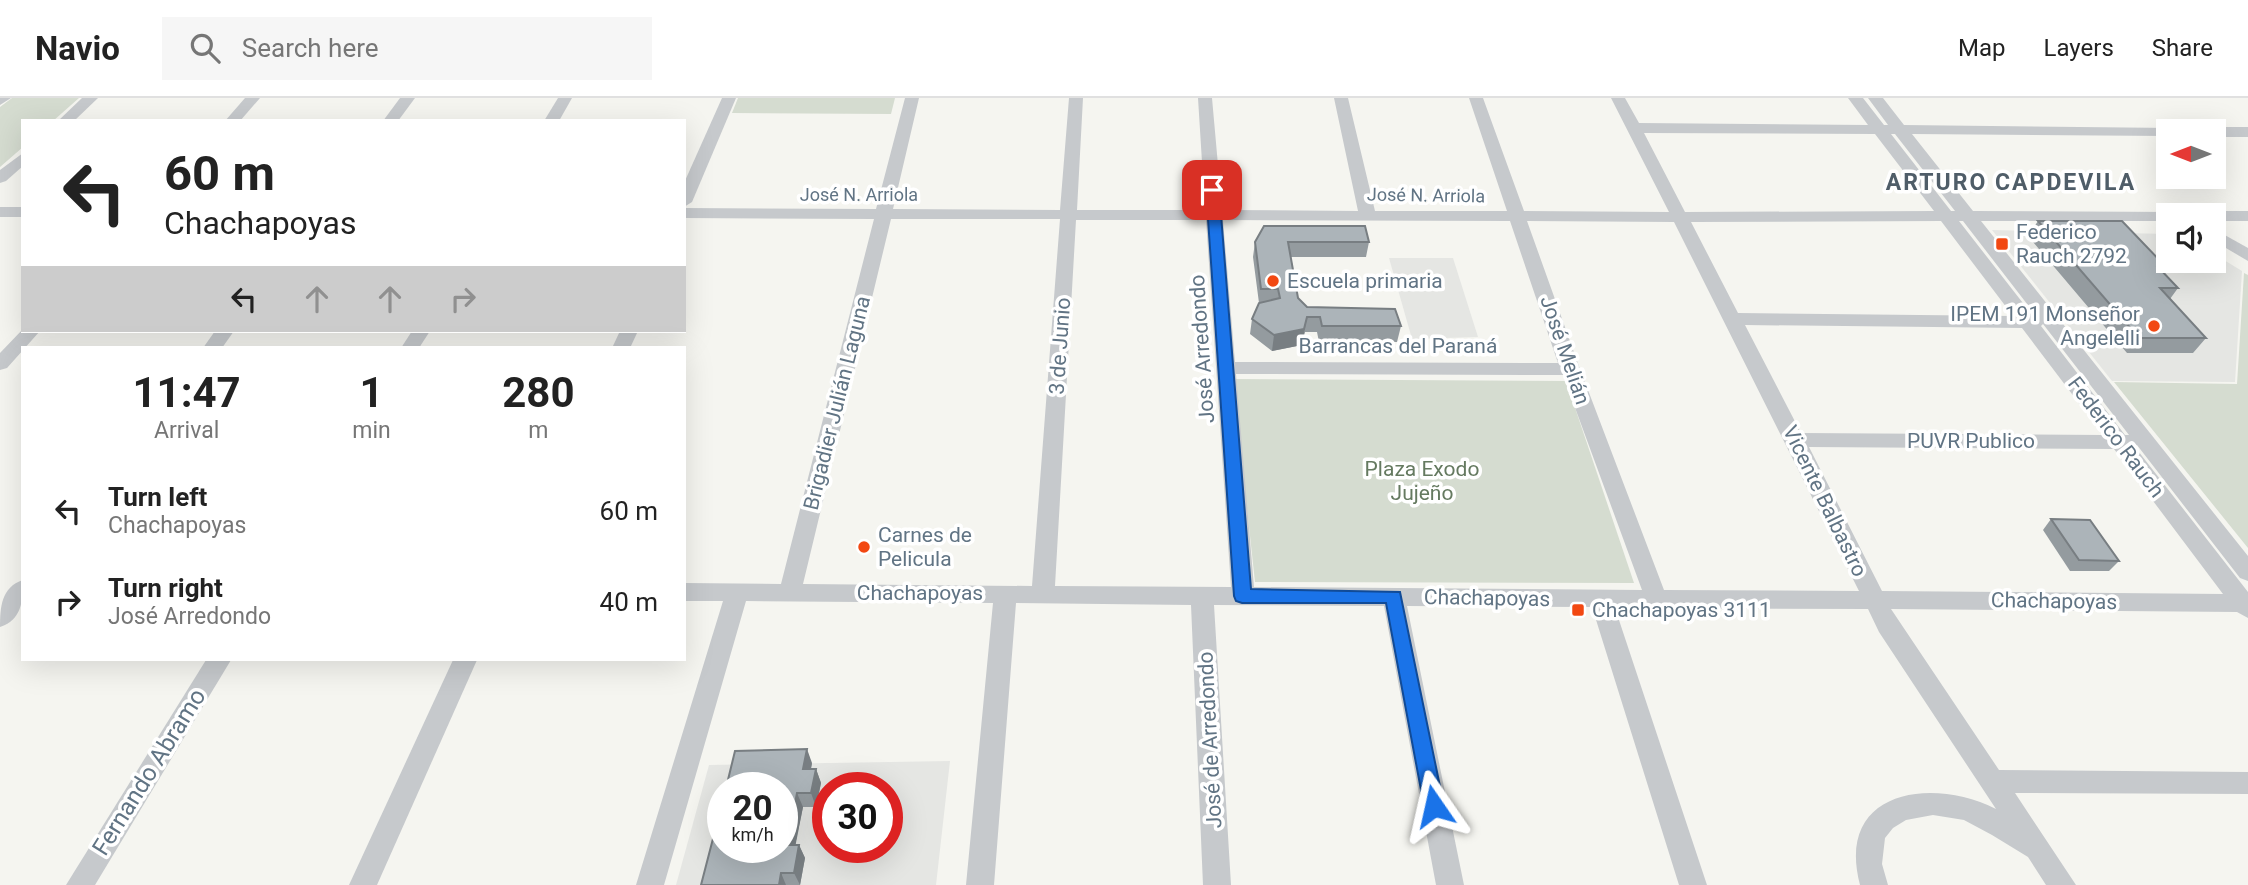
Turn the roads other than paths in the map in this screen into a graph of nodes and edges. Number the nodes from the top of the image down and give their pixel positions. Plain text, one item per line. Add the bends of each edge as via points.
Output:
1 (91, 98) edge
2 (253, 98) edge
3 (408, 98) edge
4 (565, 98) edge
5 (729, 98) edge
6 (912, 98) edge
7 (1076, 98) edge
8 (1205, 98) edge
9 (1340, 98) edge
10 (1476, 98) edge
11 (1618, 98) edge
12 (1855, 98) edge
13 (1875, 98) edge
14 (67, 119) edge
15 (234, 119) edge
16 (392, 119) edge
17 (552, 119) edge
18 (1634, 128) junction
19 (1880, 130) junction
20 (1901, 130) junction
21 (2156, 131) edge
22 (2226, 132) edge
23 (2248, 132) edge
24 (21, 160) edge
25 (0, 178) edge
26 (686, 197) edge
27 (0, 212) edge
28 (21, 212) edge
29 (686, 213) edge
30 (884, 213) junction
31 (1069, 213) junction
32 (1214, 213) junction
33 (1367, 214) junction
34 (1519, 215) junction
35 (1945, 215) junction
36 (1967, 216) junction
37 (2156, 216) edge
38 (2226, 216) edge
39 (2248, 216) edge
40 (1681, 217) junction
41 (2226, 242) edge
42 (2248, 256) edge
43 (1733, 319) junction
44 (2028, 322) junction
45 (2051, 322) junction
46 (29, 333) edge
47 (0, 364) edge
48 (1226, 368) junction
49 (1570, 369) junction
50 (1795, 440) junction
51 (2120, 442) junction
52 (2147, 442) junction
53 (2248, 572) edge
54 (0, 587) edge
55 (21, 589) edge
56 (21, 592) edge
57 (686, 592) edge
58 (737, 592) junction
59 (790, 593) junction
60 (1005, 594) junction
61 (1043, 594) junction
62 (1202, 596) junction
63 (1242, 596) junction
64 (1394, 597) junction
65 (1601, 600) junction
66 (1657, 600) junction
67 (1873, 600) junction
68 (2246, 605) edge
69 (0, 618) edge
70 (218, 661) edge
71 (465, 661) edge
72 (1992, 781) junction
73 (2248, 783) edge
74 (2042, 856) junction
75 (80, 885) edge
76 (363, 885) edge
77 (650, 885) edge
78 (980, 885) edge
79 (1217, 885) edge
80 (1450, 885) edge
81 (1693, 885) edge
82 (1874, 885) edge
83 (2062, 885) edge

1 - 14 street
2 - 15 street
3 - 16 street
4 - 17 street
5 - 26 street
6 - 30 street, Brigadier Julián Laguna
7 - 31 street, 3 de Junio
8 - 32 street, José Arredondo
9 - 33 street
10 - 34 street, José Melián
11 - 18 street, Vicente Balbastro
12 - 19 street, Federico Rauch
13 - 20 street, Federico Rauch
18 - 19 street
18 - 40 street, Vicente Balbastro
19 - 20 street
19 - 35 street, Federico Rauch
20 - 21 street
20 - 36 street, Federico Rauch
22 - 23 street
24 - 25 street
27 - 28 street
29 - 30 street, José N. Arriola
30 - 31 street, José N. Arriola
30 - 59 street, Brigadier Julián Laguna
31 - 32 street, José N. Arriola
31 - 61 street, 3 de Junio
32 - 33 street, José N. Arriola
32 - 48 street, José Arredondo
33 - 34 street, José N. Arriola
34 - 40 street, José N. Arriola
34 - 49 street, José Melián
35 - 36 street, José N. Arriola
35 - 40 street, José N. Arriola
35 - 44 street, Federico Rauch
36 - 37 street, José N. Arriola
36 - 45 street, Federico Rauch
38 - 39 street
40 - 43 street, Vicente Balbastro
41 - 42 street
43 - 44 street
43 - 50 street, Vicente Balbastro
44 - 45 street
44 - 51 street, Federico Rauch
45 - 52 street, Federico Rauch
46 - 47 street
48 - 49 street, Barrancas del Paraná
48 - 63 street, José Arredondo
49 - 66 street, José Melián
50 - 51 street, PUVR Publico
50 - 67 street, Vicente Balbastro
51 - 52 street, PUVR Publico
51 - 68 street, Federico Rauch
52 - 53 street, Federico Rauch
54 - 55 street
56 - 69 street
57 - 58 street, Chachapoyas
58 - 59 street, Chachapoyas
58 - 77 street
59 - 60 street, Chachapoyas
60 - 61 street, Chachapoyas
60 - 78 street
61 - 62 street, Chachapoyas
62 - 63 street, Chachapoyas
62 - 79 street, José de Arredondo
63 - 64 street, Chachapoyas
64 - 65 street, Chachapoyas
64 - 80 street
65 - 66 street, Chachapoyas
65 - 81 street
66 - 67 street, Chachapoyas
67 - 68 street, Chachapoyas
67 - 72 street, Vicente Balbastro
70 - 75 street, Fernando Abramo
71 - 76 street
72 - 73 street
72 - 74 street, Vicente Balbastro
74 - 82 street via 1979,813 1935,802 1913,804 1882,819 1874,830 1867,845 1867,869
74 - 83 street, Vicente Balbastro

